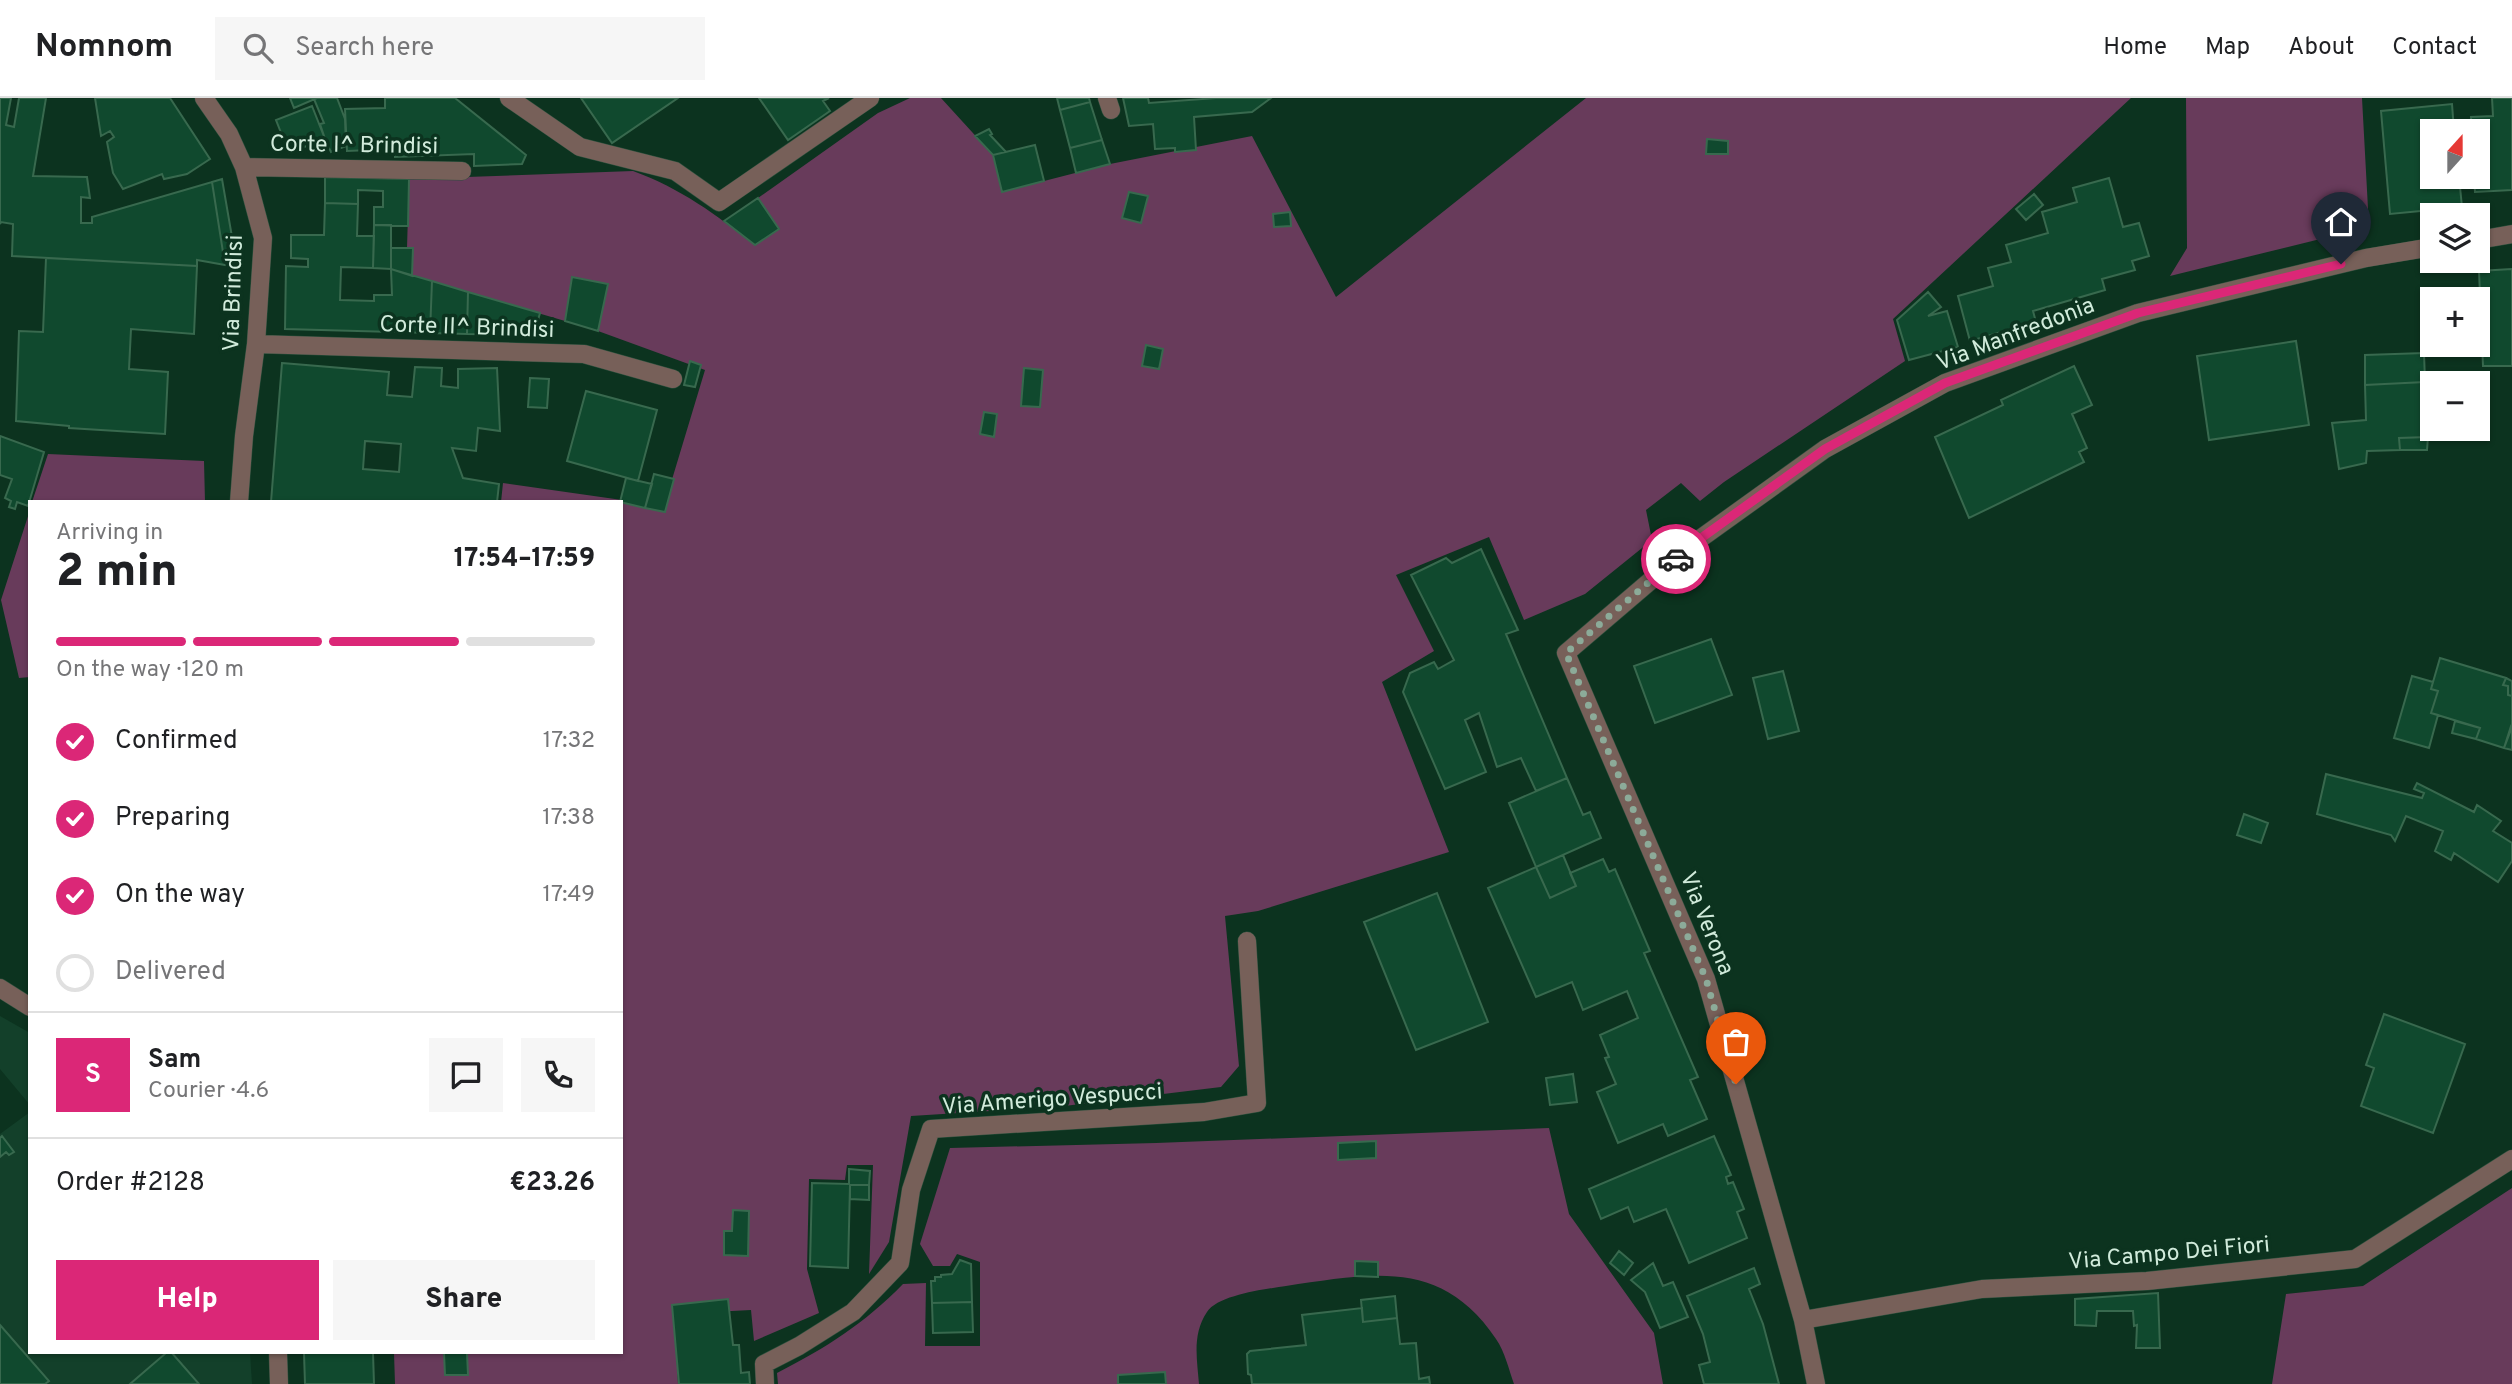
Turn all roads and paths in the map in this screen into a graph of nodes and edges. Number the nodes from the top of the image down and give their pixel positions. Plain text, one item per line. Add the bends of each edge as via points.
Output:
1 (204, 98) edge
2 (509, 98) edge
3 (870, 98) edge
4 (244, 167) junction
5 (462, 171) dead end
6 (2512, 234) edge
7 (2490, 238) edge
8 (2420, 249) edge
9 (256, 344) junction
10 (673, 379) dead end
11 (239, 500) edge
12 (1566, 653) joint
13 (1247, 941) dead end
14 (0, 988) edge
15 (28, 1006) edge
16 (2512, 1159) edge
17 (1802, 1320) junction
18 (278, 1354) edge
19 (279, 1384) edge
20 (765, 1384) edge
21 (1816, 1384) edge

1 - 4 street, Via Brindisi via 229,134
2 - 3 street via 580,147 675,171 719,202
4 - 5 street, Corte I^ Brindisi
4 - 9 street, Via Brindisi via 263,238
6 - 7 street
8 - 12 street, Via Manfredonia via 2138,313 1945,383 1825,449 1697,541
9 - 10 street, Corte II^ Brindisi via 584,354
9 - 11 street, Via Brindisi
12 - 17 street, Via Verona via 1706,979
13 - 20 street, Via Amerigo Vespucci via 1257,1103 1204,1112 931,1129 911,1190 900,1263 853,1312 764,1364
14 - 15 street
16 - 17 street, Via Campo Dei Fiori via 2355,1259 2147,1281 1982,1289
17 - 21 street, Via Verona
18 - 19 street

